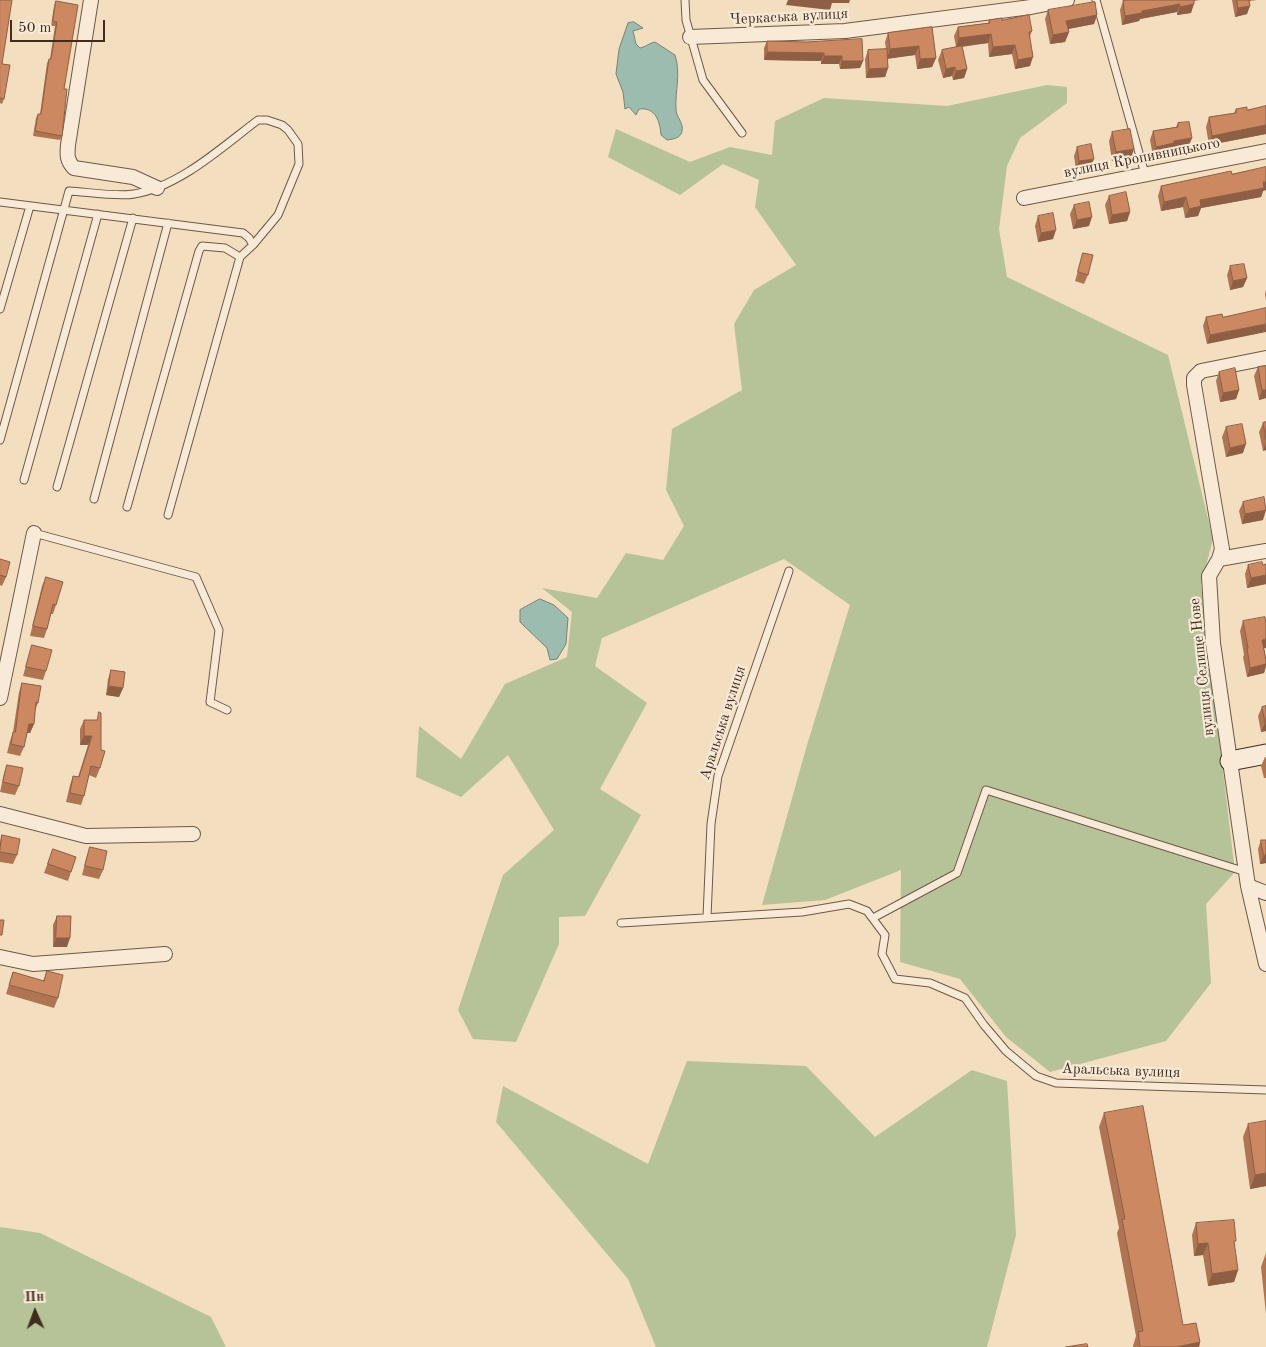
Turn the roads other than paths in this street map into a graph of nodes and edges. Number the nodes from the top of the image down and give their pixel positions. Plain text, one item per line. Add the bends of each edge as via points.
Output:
1 (91, 0) edge
2 (685, 0) edge
3 (1067, 0) edge
4 (1096, 0) edge
5 (690, 37) junction
6 (742, 133) dead end
7 (1266, 151) edge
8 (1145, 174) junction
9 (157, 188) junction
10 (1024, 198) dead end
11 (0, 202) edge
12 (30, 206) junction
13 (65, 210) junction
14 (98, 214) junction
15 (133, 218) junction
16 (168, 223) junction
17 (253, 245) junction
18 (240, 257) junction
19 (0, 309) edge
20 (1266, 358) edge
21 (0, 440) edge
22 (24, 480) dead end
23 (57, 488) dead end
24 (94, 499) dead end
25 (127, 507) dead end
26 (168, 515) dead end
27 (34, 532) joint
28 (1266, 551) edge
29 (1219, 560) junction
30 (789, 571) dead end
31 (0, 698) edge
32 (227, 710) dead end
33 (1266, 754) edge
34 (1230, 761) junction
35 (0, 814) edge
36 (193, 834) dead end
37 (1247, 879) junction
38 (1266, 893) edge
39 (707, 917) junction
40 (872, 918) junction
41 (621, 922) dead end
42 (166, 954) dead end
43 (0, 957) edge
44 (1266, 964) edge
45 (1266, 1090) edge

1 - 9 street via 68,145 69,163 74,168 134,177
2 - 5 lane
3 - 5 street, Черкаська вулиця via 844,31
4 - 8 lane
5 - 6 lane via 704,80
7 - 8 street, вулиця Кропивницького
8 - 10 street, вулиця Кропивницького
9 - 13 lane via 133,195 69,191
9 - 17 lane via 191,170 258,120 282,125 298,144 299,164 278,215
11 - 12 lane
12 - 13 lane
12 - 19 lane
13 - 14 lane
13 - 21 lane
14 - 15 lane
14 - 22 lane
15 - 16 lane
15 - 23 lane
16 - 17 lane via 243,234
16 - 24 lane
17 - 18 lane
18 - 25 lane via 225,248 202,246 198,251
18 - 26 lane
20 - 29 street, вулиця Селище Нове via 1200,371 1194,378 1220,532 1222,549
27 - 31 street
27 - 32 lane via 196,578 219,630 210,702
28 - 29 street
29 - 34 street, вулиця Селище Нове via 1209,576 1213,642
30 - 39 lane, Аральська вулиця via 718,776 711,824
33 - 34 street
34 - 37 street, вулиця Селище Нове
35 - 36 street via 86,836
37 - 38 street
37 - 40 lane via 986,790 957,874
37 - 44 street, вулиця Селище Нове
39 - 40 lane, Аральська вулиця via 802,912 849,904 867,911
39 - 41 lane, Аральська вулиця
40 - 45 lane, Аральська вулиця via 886,935 882,954 895,979 930,983 965,998 1006,1051 1036,1076 1056,1083
42 - 43 street via 33,964

